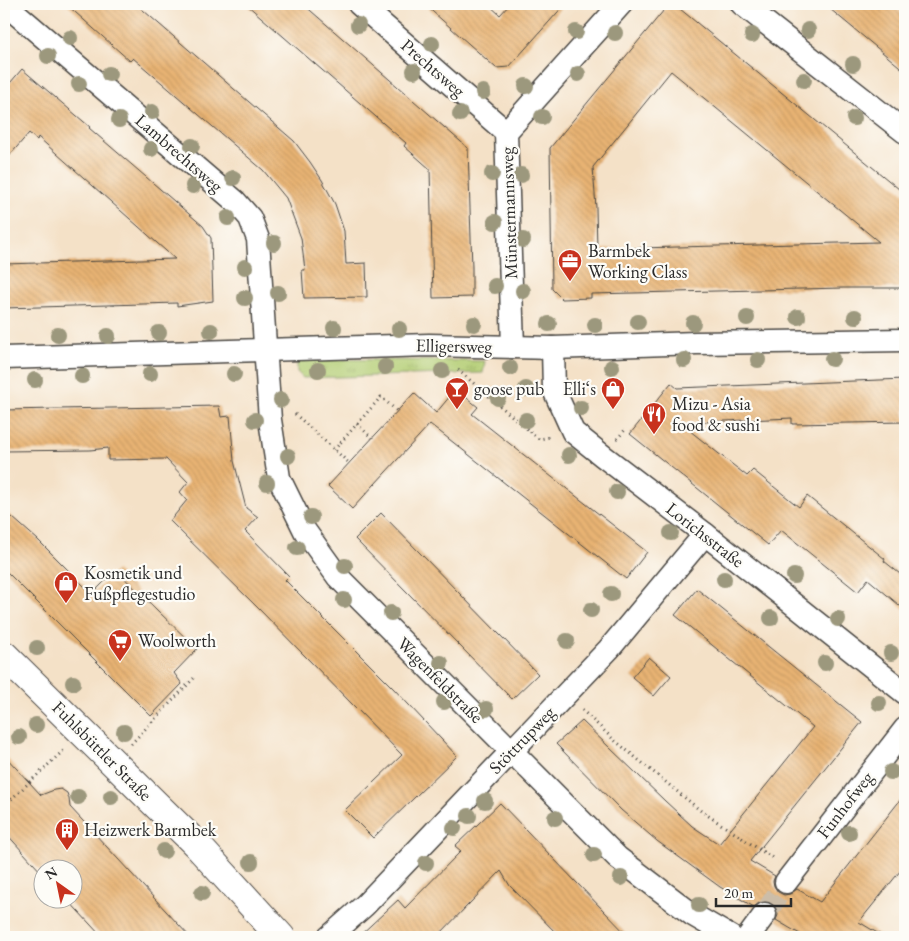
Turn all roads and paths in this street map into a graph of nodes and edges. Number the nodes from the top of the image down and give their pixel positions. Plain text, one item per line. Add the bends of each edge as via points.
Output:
1 (359, 4) edge
2 (621, 4) edge
3 (742, 4) edge
4 (12, 12) edge
5 (506, 132) junction
6 (905, 132) edge
7 (905, 340) edge
8 (429, 345) junction
9 (513, 347) junction
10 (553, 348) junction
11 (266, 350) junction
12 (4, 358) edge
13 (397, 411) dead end
14 (270, 420) junction
15 (357, 424) junction
16 (573, 432) junction
17 (372, 438) dead end
18 (334, 450) junction
19 (349, 463) dead end
20 (705, 534) junction
21 (4, 655) edge
22 (194, 678) dead end
23 (905, 693) edge
24 (566, 694) junction
25 (905, 729) edge
26 (83, 733) junction
27 (512, 752) junction
28 (113, 763) junction
29 (4, 806) edge
30 (790, 877) joint
31 (765, 914) tunnel mouth
32 (280, 937) edge
33 (330, 937) edge
34 (731, 937) edge
35 (748, 937) edge

1 - 5 street, Prechtsweg
2 - 5 street, Münstermannsweg
3 - 6 street
4 - 11 street, Lambrechtsweg via 235,201 250,218 258,239
5 - 9 street, Münstermannsweg
7 - 10 street, Elligersweg
8 - 9 street, Elligersweg
8 - 11 street, Elligersweg
8 - 16 path via 539,439
9 - 10 street, Elligersweg
10 - 16 street, Lorichsstraße via 554,390
11 - 12 street, Elligersweg
11 - 14 street, Wagenfeldstraße
13 - 15 path via 381,397
14 - 18 path via 295,414
14 - 27 street, Wagenfeldstraße via 279,478 304,531 338,577
15 - 17 path
15 - 18 path
16 - 20 street, Lorichsstraße
18 - 19 path
20 - 23 street, Lorichsstraße
20 - 24 street, Stöttrupweg
21 - 26 main road, Fuhlsbüttler Straße
22 - 28 path
24 - 27 street, Stöttrupweg
24 - 30 path via 613,739 701,811
25 - 30 street, Funhofweg
26 - 28 main road, Fuhlsbüttler Straße
26 - 29 path
27 - 33 street, Stöttrupweg via 365,905
27 - 34 street, Wagenfeldstraße via 618,858 693,915
28 - 32 main road, Fuhlsbüttler Straße via 196,844
31 - 35 street

